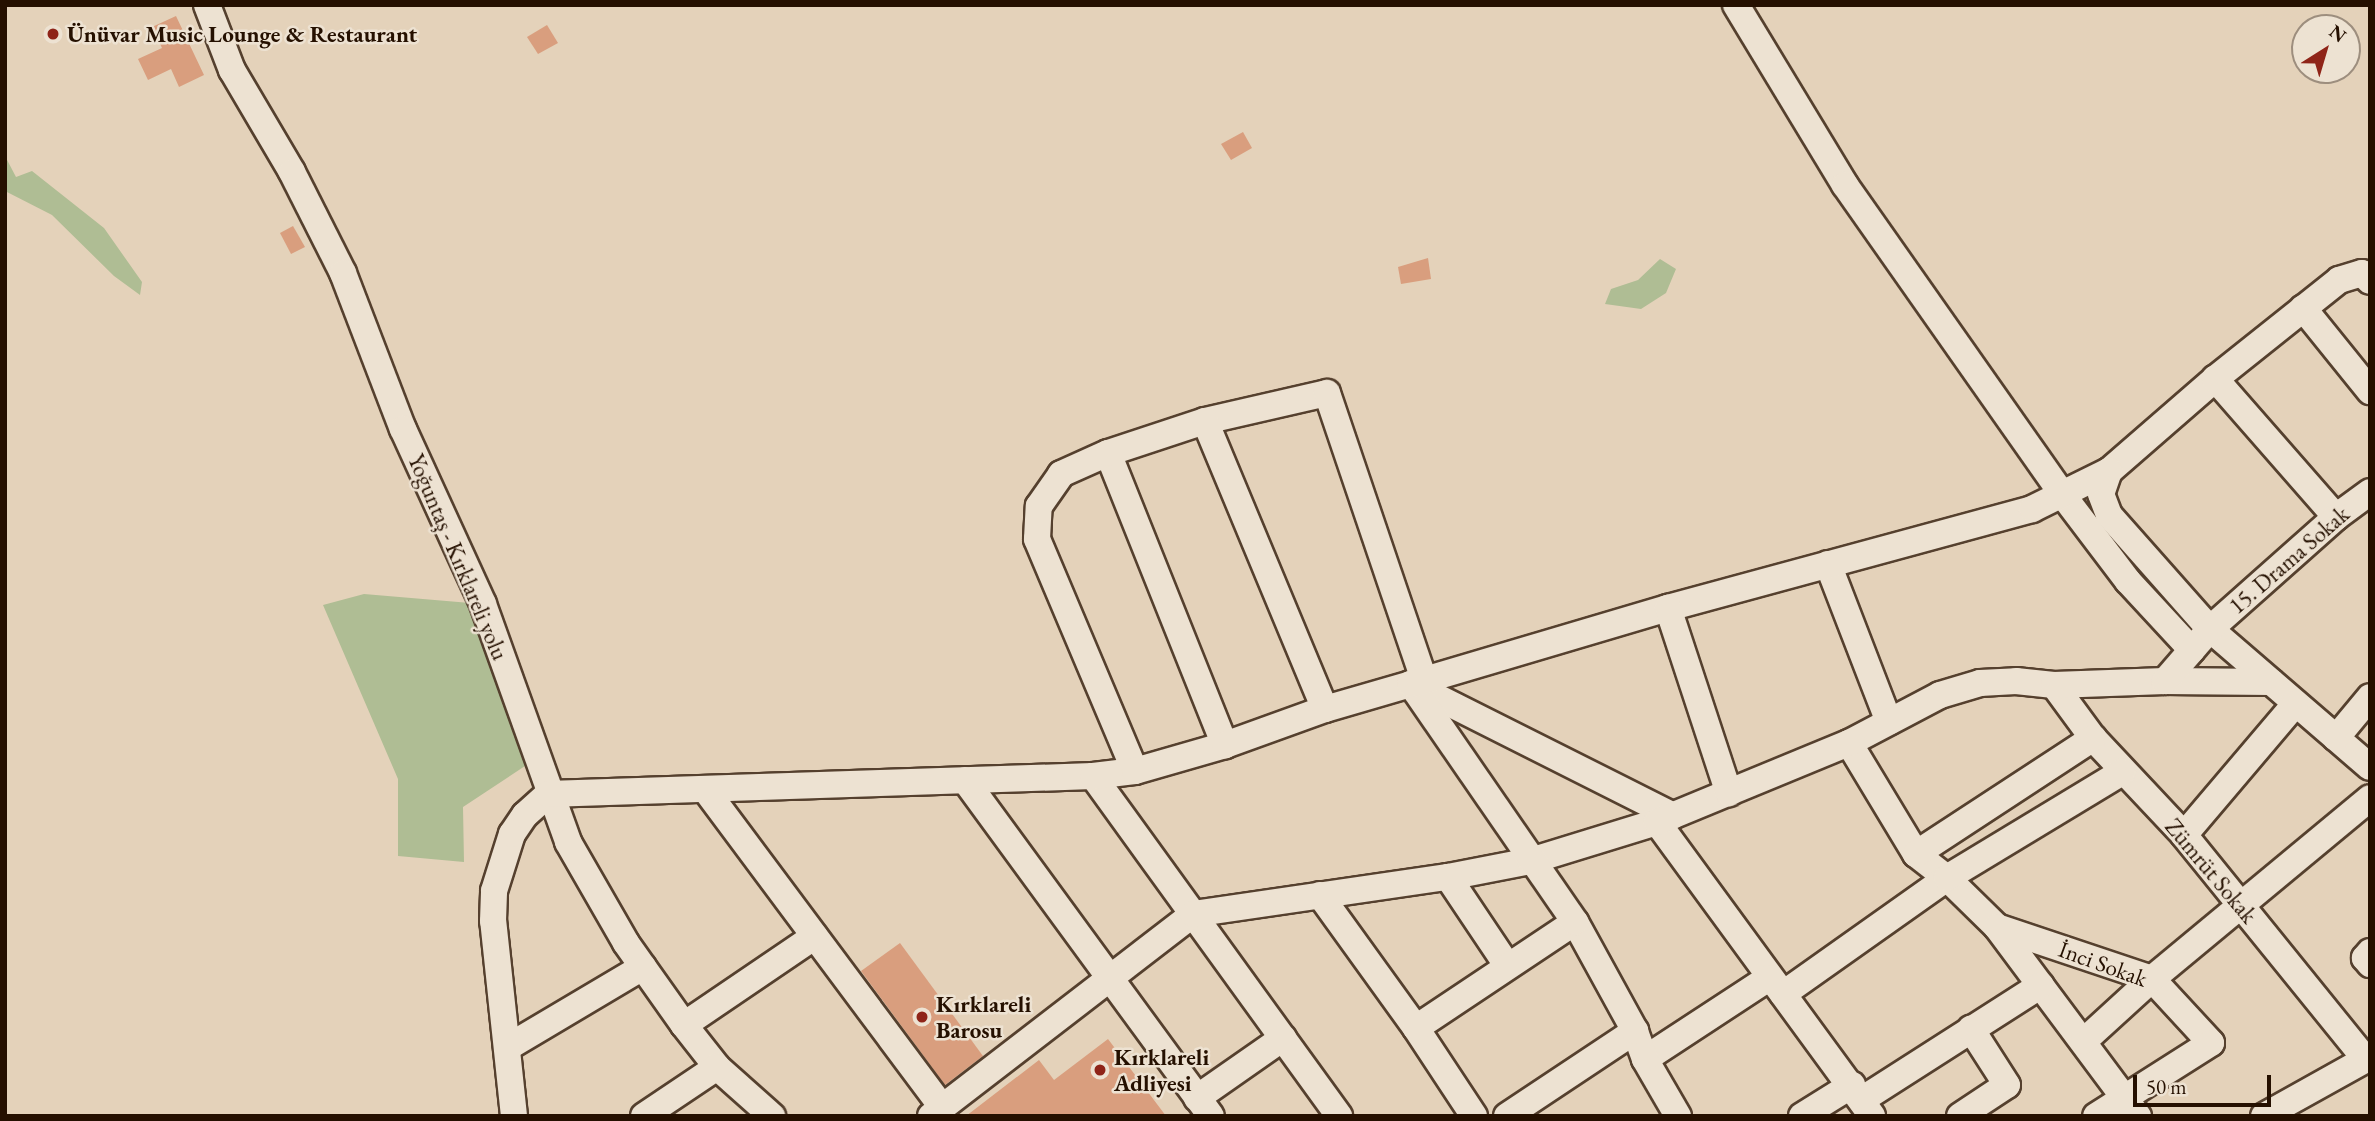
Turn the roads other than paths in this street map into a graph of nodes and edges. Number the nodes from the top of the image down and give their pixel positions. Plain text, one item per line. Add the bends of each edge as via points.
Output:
1 (207, 5) edge
2 (1736, 5) edge
3 (2370, 281) edge
4 (2303, 308) junction
5 (2215, 379) junction
6 (2370, 391) edge
7 (1205, 421) junction
8 (1108, 453) junction
9 (2109, 471) junction
10 (2062, 494) junction
11 (2368, 497) edge
12 (2336, 517) junction
13 (1828, 564) junction
14 (1668, 608) junction
15 (2210, 629) junction
16 (2192, 649) junction
17 (2165, 681) junction
18 (1418, 682) junction
19 (2271, 682) junction
20 (2054, 685) junction
21 (2370, 697) edge
22 (2295, 704) junction
23 (1325, 709) junction
24 (1889, 722) junction
25 (2093, 738) junction
26 (2336, 738) junction
27 (1849, 743) junction
28 (1225, 745) junction
29 (2370, 767) edge
30 (1135, 771) junction
31 (2122, 772) junction
32 (1093, 776) junction
33 (965, 780) junction
34 (705, 789) junction
35 (1729, 793) junction
36 (548, 794) junction
37 (2370, 798) edge
38 (1665, 819) junction
39 (2184, 835) junction
40 (1916, 854) junction
41 (1530, 861) junction
42 (1448, 877) junction
43 (1947, 878) junction
44 (1320, 895) junction
45 (2243, 906) junction
46 (1193, 914) junction
47 (1575, 922) junction
48 (1997, 927) junction
49 (815, 936) junction
50 (2370, 952) edge
51 (2370, 964) edge
52 (1507, 965) junction
53 (643, 967) junction
54 (1110, 978) junction
55 (2152, 978) junction
56 (2041, 985) junction
57 (1776, 986) junction
58 (684, 1024) junction
59 (1416, 1028) junction
60 (1971, 1028) junction
61 (1636, 1031) junction
62 (1283, 1038) junction
63 (2084, 1041) junction
64 (508, 1047) junction
65 (2368, 1058) edge
66 (1645, 1059) junction
67 (717, 1067) junction
68 (1863, 1100) edge
69 (2132, 1106) edge
70 (1204, 1107) edge
71 (936, 1111) edge
72 (514, 1116) edge
73 (644, 1116) edge
74 (772, 1116) edge
75 (1339, 1116) edge
76 (1474, 1116) edge
77 (1507, 1116) edge
78 (1678, 1116) edge
79 (1802, 1116) edge
80 (1960, 1116) edge
81 (2096, 1116) edge
82 (2264, 1116) edge

1 - 36 street, Yoğuntaş - Kırklareli yolu via 232,70 292,172 343,273 403,429 483,604
2 - 10 street via 1845,185
3 - 4 street via 2362,272 2339,280
4 - 5 street
4 - 6 street
5 - 9 street
5 - 12 street
7 - 8 street
7 - 18 street via 1327,393
7 - 23 street
8 - 28 street
8 - 30 street via 1061,474 1039,506 1037,539
9 - 10 street
9 - 15 street via 2101,494 2109,515
10 - 13 street via 2032,509
10 - 16 street via 2128,581
11 - 12 street, 15. Drama Sokak
12 - 15 street, 15. Drama Sokak
13 - 14 street
13 - 24 street
14 - 18 street
14 - 35 street
15 - 16 street, 15. Drama Sokak
15 - 19 street
16 - 17 street, 15. Drama Sokak
17 - 19 street
17 - 20 street
18 - 23 street
18 - 38 street
18 - 41 street
19 - 22 street
20 - 24 street via 1980,683 1940,695
20 - 25 street, Zümrüt Sokak
21 - 26 street
22 - 26 street
22 - 39 street
23 - 28 street
24 - 27 street
25 - 31 street, Zümrüt Sokak
25 - 40 street
26 - 29 street
27 - 35 street
27 - 40 street
28 - 30 street
30 - 32 street
31 - 39 street, Zümrüt Sokak
31 - 43 street
32 - 33 street
32 - 46 street
33 - 34 street
33 - 54 street
34 - 36 street
34 - 49 street
35 - 38 street
36 - 53 street, Yoğuntaş - Kırklareli yolu via 597,898
36 - 64 street via 512,834 494,891 493,921
37 - 45 street
38 - 41 street
38 - 57 street
39 - 45 street, Zümrüt Sokak
40 - 43 street
41 - 42 street
41 - 47 street
42 - 44 street
42 - 52 street
43 - 48 street
43 - 57 street
44 - 46 street
44 - 59 street
45 - 55 street
45 - 65 street, Zümrüt Sokak
46 - 54 street
46 - 62 street
47 - 52 street
47 - 61 street
48 - 55 street, İnci Sokak
48 - 56 street
49 - 58 street
49 - 71 street
50 - 51 street via 2365,958
52 - 59 street
53 - 58 street, Yoğuntaş - Kırklareli yolu
53 - 64 street
54 - 70 street
54 - 71 street
55 - 63 street
55 - 69 street, İnci Sokak via 2211,1043
56 - 60 street
56 - 63 street
57 - 66 street
57 - 68 street
58 - 67 street, Yoğuntaş - Kırklareli yolu
59 - 76 street
60 - 68 street
60 - 80 street via 2007,1086
61 - 66 street
61 - 77 street
62 - 70 street
62 - 75 street
63 - 69 street
64 - 72 street
65 - 82 street
66 - 78 street
67 - 73 street
67 - 74 street, Yoğuntaş - Kırklareli yolu
68 - 79 street
69 - 81 street

